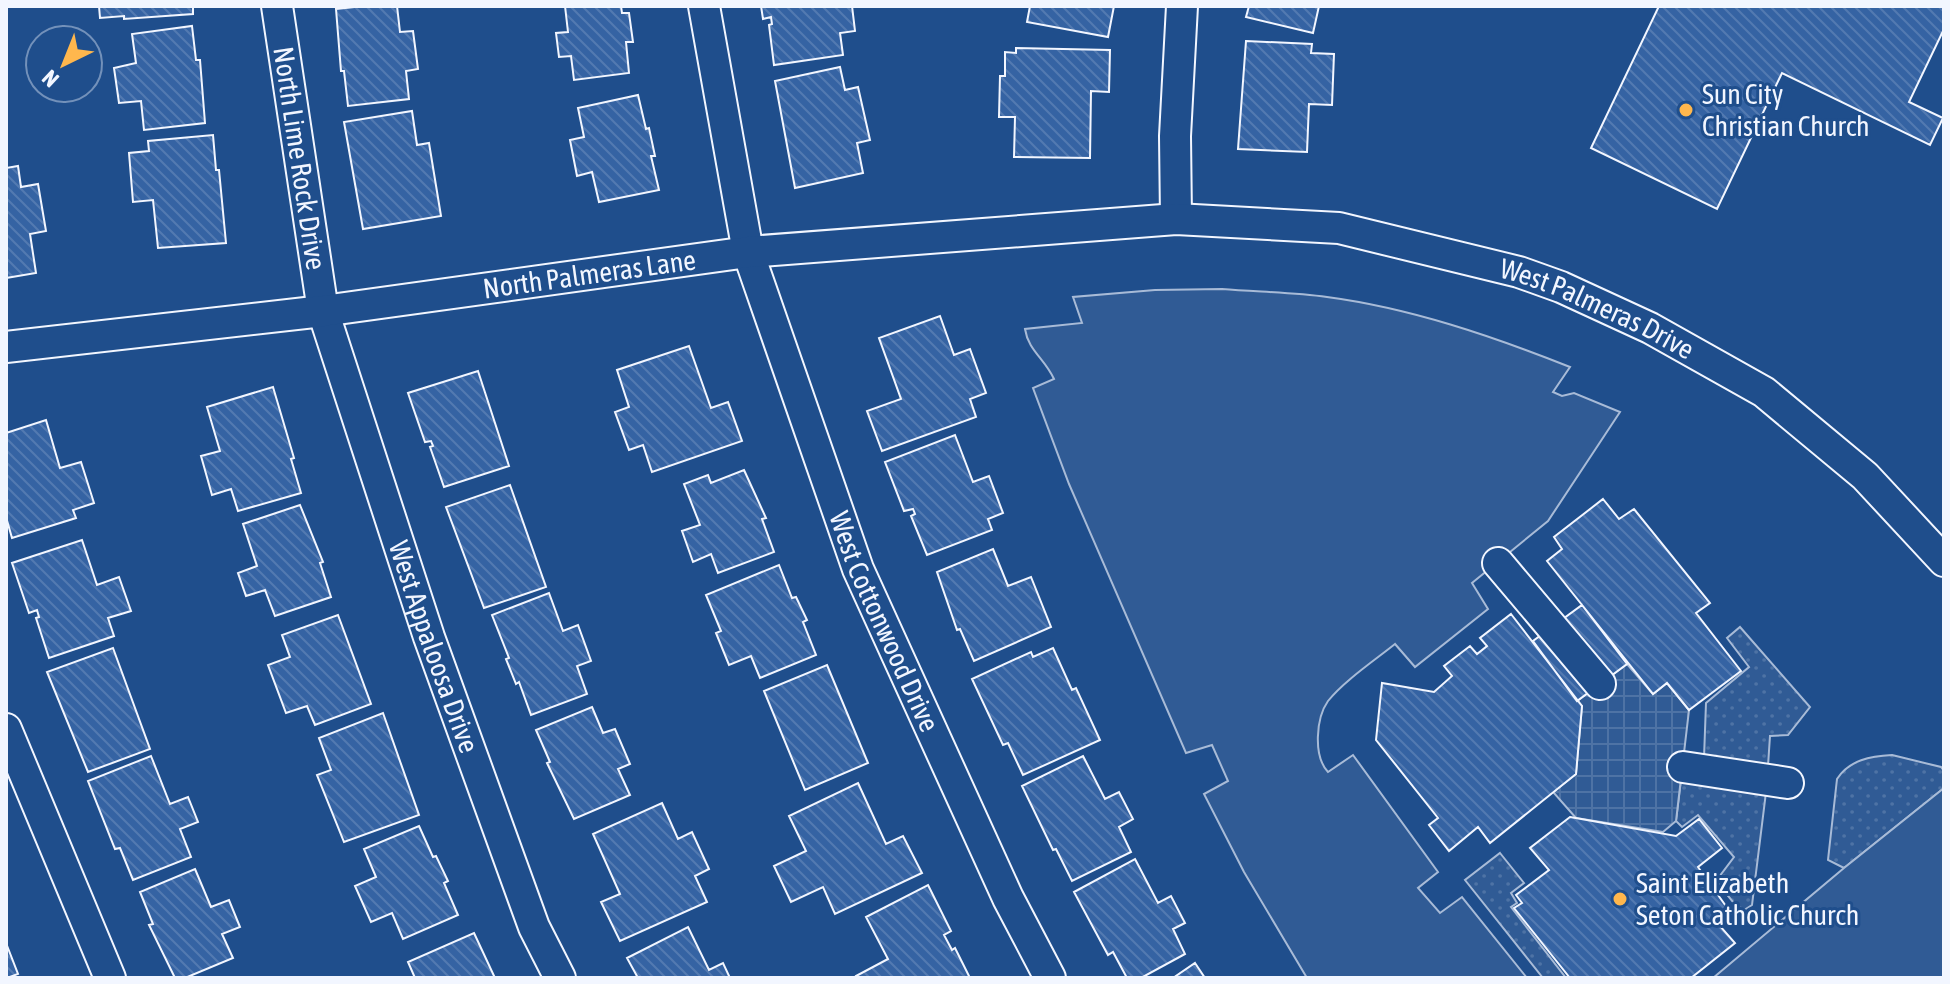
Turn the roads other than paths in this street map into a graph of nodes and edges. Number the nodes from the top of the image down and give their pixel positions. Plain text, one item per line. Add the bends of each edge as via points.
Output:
1 (277, 6) edge
2 (704, 6) edge
3 (1182, 6) edge
4 (1176, 219) junction
5 (748, 252) junction
6 (323, 311) junction
7 (6, 347) edge
8 (1944, 561) edge
9 (1498, 563) dead end
10 (1600, 684) dead end
11 (6, 729) edge
12 (1683, 767) dead end
13 (1788, 783) dead end
14 (110, 978) edge
15 (560, 978) edge
16 (1050, 978) edge

1 - 6 street, North Lime Rock Drive
2 - 5 street, West Cottonwood Drive
3 - 4 street
4 - 5 street, North Palmeras Lane
4 - 8 street, West Palmeras Drive via 1339,228 1519,272 1604,306 1764,392 1865,476
5 - 6 street, North Palmeras Lane
5 - 16 street, West Cottonwood Drive via 858,569 1008,898
6 - 7 street, North Palmeras Lane
6 - 15 street, West Appaloosa Drive via 429,637 534,927
9 - 10 street
11 - 14 street
12 - 13 street

